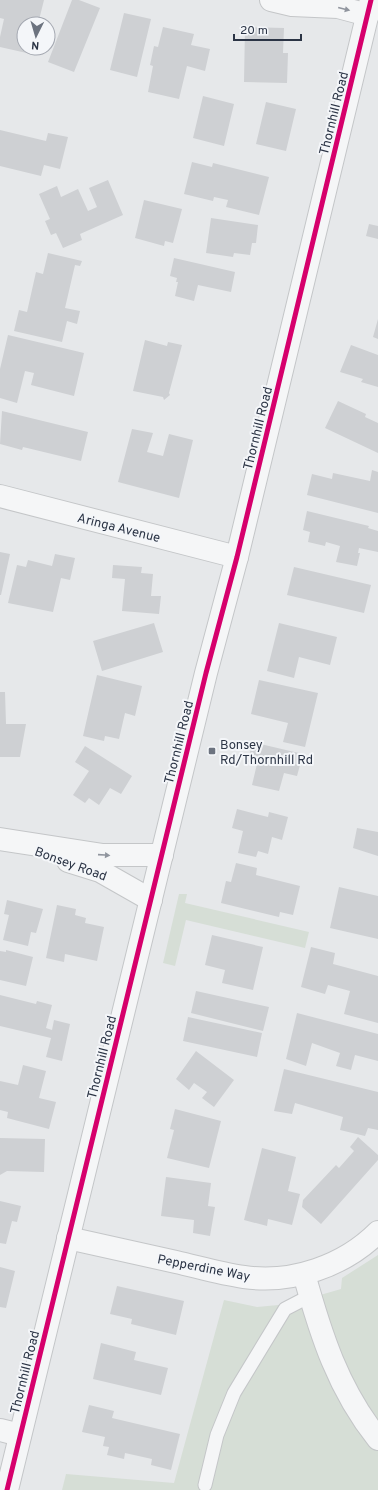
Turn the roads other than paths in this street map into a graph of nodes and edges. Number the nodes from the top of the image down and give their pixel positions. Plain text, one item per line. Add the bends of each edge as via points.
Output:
1 (271, 0) edge
2 (369, 8) edge
3 (0, 496) edge
4 (237, 557) junction
5 (5, 840) edge
6 (162, 855) junction
7 (151, 900) junction
8 (378, 1232) edge
9 (68, 1238) junction
10 (304, 1274) junction
11 (310, 1296) junction
12 (10, 1432) edge
13 (378, 1439) edge
14 (205, 1485) dead end
15 (7, 1490) edge

1 -> 2 street via 292,5
2 - 4 street, Thornhill Road
3 - 4 street, Aringa Avenue
4 - 6 street, Thornhill Road
5 -> 6 street, Bonsey Road via 103,855
5 - 7 street, Bonsey Road via 100,871
6 - 7 street, Thornhill Road
7 - 9 street, Thornhill Road
8 - 10 street, Pepperdine Way via 348,1255 324,1268
9 - 10 street, Pepperdine Way via 244,1277 277,1278
9 - 12 street, Thornhill Road
10 - 11 street
11 - 13 street via 318,1326 341,1381 354,1406
11 - 14 lane via 285,1309 234,1393 217,1435
12 - 15 street, Thornhill Road

